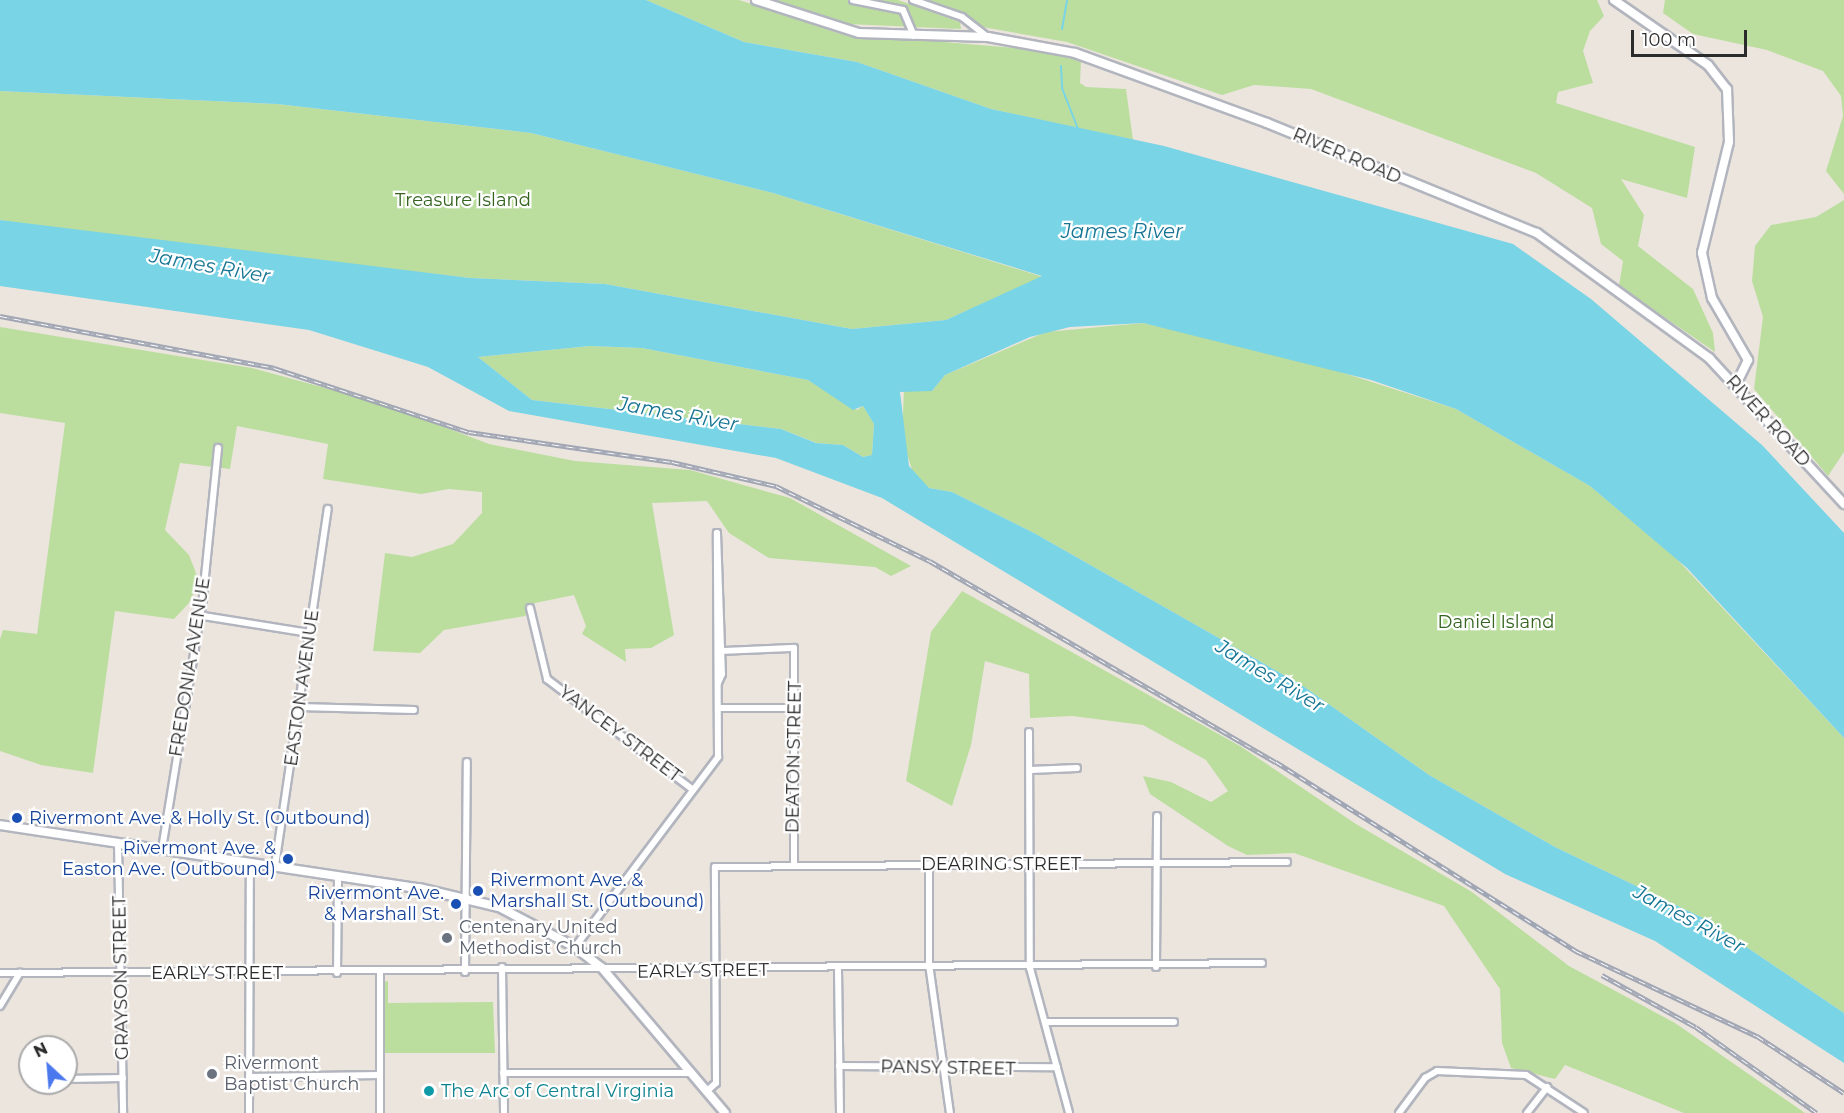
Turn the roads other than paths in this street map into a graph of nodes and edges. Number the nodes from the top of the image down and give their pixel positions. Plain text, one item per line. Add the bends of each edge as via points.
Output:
1 (756, 0) edge
2 (853, 0) edge
3 (913, 0) edge
4 (1614, 0) edge
5 (914, 36) junction
6 (988, 37) junction
7 (1736, 385) junction
8 (218, 448) dead end
9 (1844, 504) edge
10 (328, 509) dead end
11 (530, 608) dead end
12 (197, 615) junction
13 (309, 633) junction
14 (722, 651) junction
15 (718, 682) junction
16 (299, 707) junction
17 (718, 708) junction
18 (792, 708) junction
19 (414, 710) dead end
20 (1029, 732) dead end
21 (467, 762) dead end
22 (1077, 768) dead end
23 (1030, 770) junction
24 (693, 790) junction
25 (1157, 816) dead end
26 (0, 825) edge
27 (118, 844) junction
28 (162, 849) junction
29 (250, 862) junction
30 (1287, 862) dead end
31 (1158, 863) junction
32 (929, 864) junction
33 (1031, 864) junction
34 (275, 866) junction
35 (794, 866) junction
36 (338, 876) junction
37 (463, 896) junction
38 (575, 947) junction
39 (1262, 963) dead end
40 (502, 967) junction
41 (1156, 967) junction
42 (602, 968) junction
43 (1030, 968) junction
44 (932, 969) junction
45 (716, 970) junction
46 (838, 970) junction
47 (465, 972) junction
48 (0, 973) edge
49 (20, 973) junction
50 (121, 973) junction
51 (249, 973) junction
52 (337, 973) junction
53 (380, 973) junction
54 (0, 1006) edge
55 (1045, 1022) junction
56 (1174, 1022) dead end
57 (839, 1066) junction
58 (1057, 1067) junction
59 (946, 1070) junction
60 (503, 1073) junction
61 (692, 1073) junction
62 (379, 1075) junction
63 (249, 1077) junction
64 (123, 1078) junction
65 (78, 1079) edge
66 (1546, 1087) junction
67 (707, 1091) junction
68 (123, 1113) edge
69 (249, 1113) edge
70 (380, 1113) edge
71 (504, 1113) edge
72 (725, 1113) edge
73 (840, 1113) edge
74 (951, 1113) edge
75 (1069, 1113) edge
76 (1399, 1113) edge
77 (1527, 1113) edge
78 (1584, 1113) edge

1 - 5 street, RIVER ROAD via 842,30
2 - 5 street via 898,7
3 - 6 street via 962,17
4 - 7 street via 1708,65 1727,89 1732,122 1702,253 1712,298 1748,360
5 - 6 street, RIVER ROAD
6 - 7 street, RIVER ROAD via 1046,45 1130,71 1537,233 1709,357
7 - 9 street, RIVER ROAD
8 - 12 street, FREDONIA AVENUE
10 - 13 street, EASTON AVENUE
11 - 24 street, YANCEY STREET via 547,679
12 - 13 street
12 - 28 street, FREDONIA AVENUE
13 - 16 street, EASTON AVENUE
14 - 15 street
14 - 15 street via 717,533 713,674
14 - 18 street, DEATON STREET via 794,648
15 - 17 street
16 - 19 street
16 - 34 street, EASTON AVENUE
17 - 18 street
17 - 24 street via 718,757
18 - 35 street, DEATON STREET
20 - 23 street
21 - 37 street
22 - 23 street
23 - 33 street
24 - 38 street
25 - 31 street
26 - 27 street
27 - 28 street
27 - 50 street, GRAYSON STREET
28 - 29 street
29 - 34 street
29 - 51 street
30 - 31 street, DEARING STREET
31 - 33 street, DEARING STREET
31 - 41 street
32 - 33 street, DEARING STREET
32 - 35 street, DEARING STREET
32 - 44 street
33 - 43 street
34 - 36 street
35 - 45 street, DEARING STREET via 715,867
36 - 37 street
36 - 52 street
37 - 38 street via 499,907
37 - 47 street
38 - 42 street
39 - 41 street, EARLY STREET
40 - 42 street, EARLY STREET
40 - 47 street, EARLY STREET
40 - 60 street
41 - 43 street, EARLY STREET
42 - 45 street, EARLY STREET
42 - 61 street
43 - 44 street, EARLY STREET
43 - 55 street
44 - 46 street, EARLY STREET
44 - 59 street
45 - 46 street, EARLY STREET
45 - 67 street via 716,1083
46 - 57 street
47 - 53 street, EARLY STREET
48 - 49 street, EARLY STREET
49 - 50 street, EARLY STREET
49 - 54 street
50 - 51 street, EARLY STREET
50 - 64 street, GRAYSON STREET
51 - 52 street, EARLY STREET
51 - 63 street
52 - 53 street, EARLY STREET
53 - 62 street
55 - 56 street
55 - 58 street
57 - 59 street, PANSY STREET
57 - 73 street
58 - 59 street, PANSY STREET
58 - 75 street
59 - 74 street
60 - 61 street
60 - 71 street
61 - 67 street
62 - 63 street
62 - 70 street
63 - 69 street
64 - 65 street
64 - 68 street, GRAYSON STREET
66 - 76 street via 1526,1075 1431,1072
66 - 77 street
66 - 78 street
67 - 72 street

